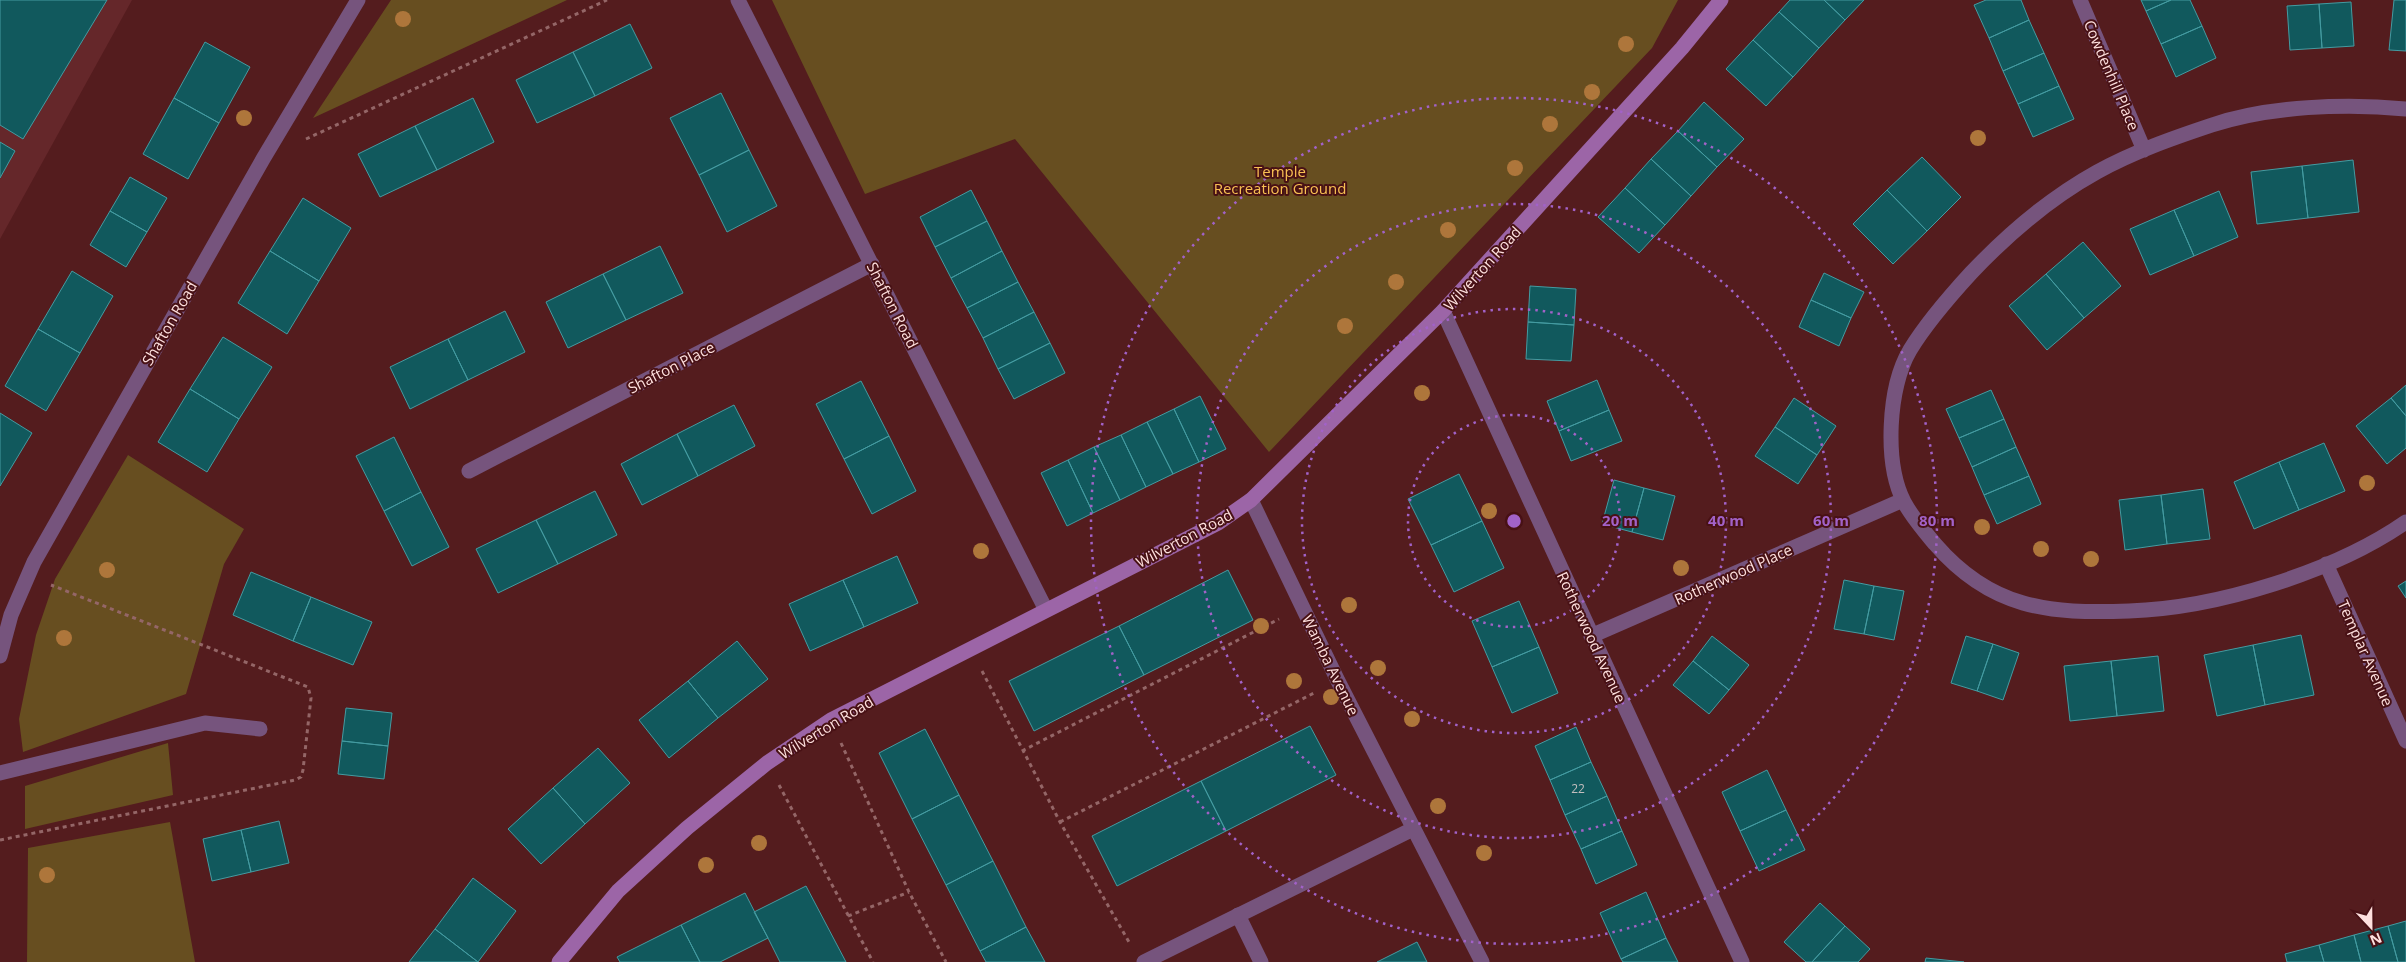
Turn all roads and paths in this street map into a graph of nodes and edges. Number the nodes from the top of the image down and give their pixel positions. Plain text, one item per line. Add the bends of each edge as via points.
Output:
1 (358, 0) edge
2 (607, 0) edge
3 (738, 0) edge
4 (1721, 0) edge
5 (2080, 0) edge
6 (2406, 109) edge
7 (2144, 150) junction
8 (262, 159) junction
9 (872, 264) junction
10 (1443, 311) junction
11 (469, 470) dead end
12 (1251, 500) junction
13 (1903, 500) junction
14 (2406, 522) edge
15 (2326, 564) junction
16 (1302, 607) junction
17 (1046, 610) junction
18 (1591, 636) junction
19 (970, 647) junction
20 (0, 656) edge
21 (1338, 681) junction
22 (831, 720) junction
23 (260, 729) dead end
24 (2406, 741) edge
25 (1022, 751) junction
26 (767, 763) junction
27 (0, 773) edge
28 (1060, 822) junction
29 (1413, 829) junction
30 (909, 892) junction
31 (848, 916) junction
32 (1238, 916) junction
33 (1131, 946) dead end
34 (559, 962) edge
35 (873, 962) edge
36 (946, 962) edge
37 (1144, 962) edge
38 (1261, 962) edge
39 (1482, 962) edge
40 (1742, 962) edge

1 - 8 street, Shafton Road
2 - 8 path
3 - 9 street, Shafton Road
4 - 10 street, Wilverton Road via 1682,48
5 - 7 street, Cowdenhill Place
6 - 7 street via 2337,106 2276,112 2215,124
7 - 13 street via 2097,172 2047,204 1996,247 1940,307 1914,345 1896,388 1891,430 1894,469
8 - 20 street, Shafton Road via 34,562 11,615
9 - 11 street, Shafton Place
9 - 17 street, Shafton Road
10 - 12 street, Wilverton Road
10 - 18 street, Rotherwood Avenue
12 - 16 street, Wamba Avenue
12 - 17 street, Wilverton Road via 1218,523
13 - 15 street via 1924,532 1950,561 1996,592 2034,607 2080,613 2151,610 2233,596
13 - 18 street, Rotherwood Place
14 - 15 street
15 - 24 street, Templar Avenue
16 - 21 street, Wamba Avenue
16 - 25 path
17 - 19 street, Wilverton Road
18 - 40 street, Rotherwood Avenue
19 - 22 street, Wilverton Road
19 - 25 path
21 - 28 path
21 - 29 street, Wamba Avenue
22 - 26 street, Wilverton Road
22 - 30 path
23 - 27 street via 205,723
25 - 28 path
26 - 31 path
26 - 34 street, Wilverton Road via 687,828 618,891
28 - 33 path
29 - 32 street
29 - 39 street, Wamba Avenue
30 - 31 path
30 - 36 path
31 - 35 path
32 - 37 street
32 - 38 street

